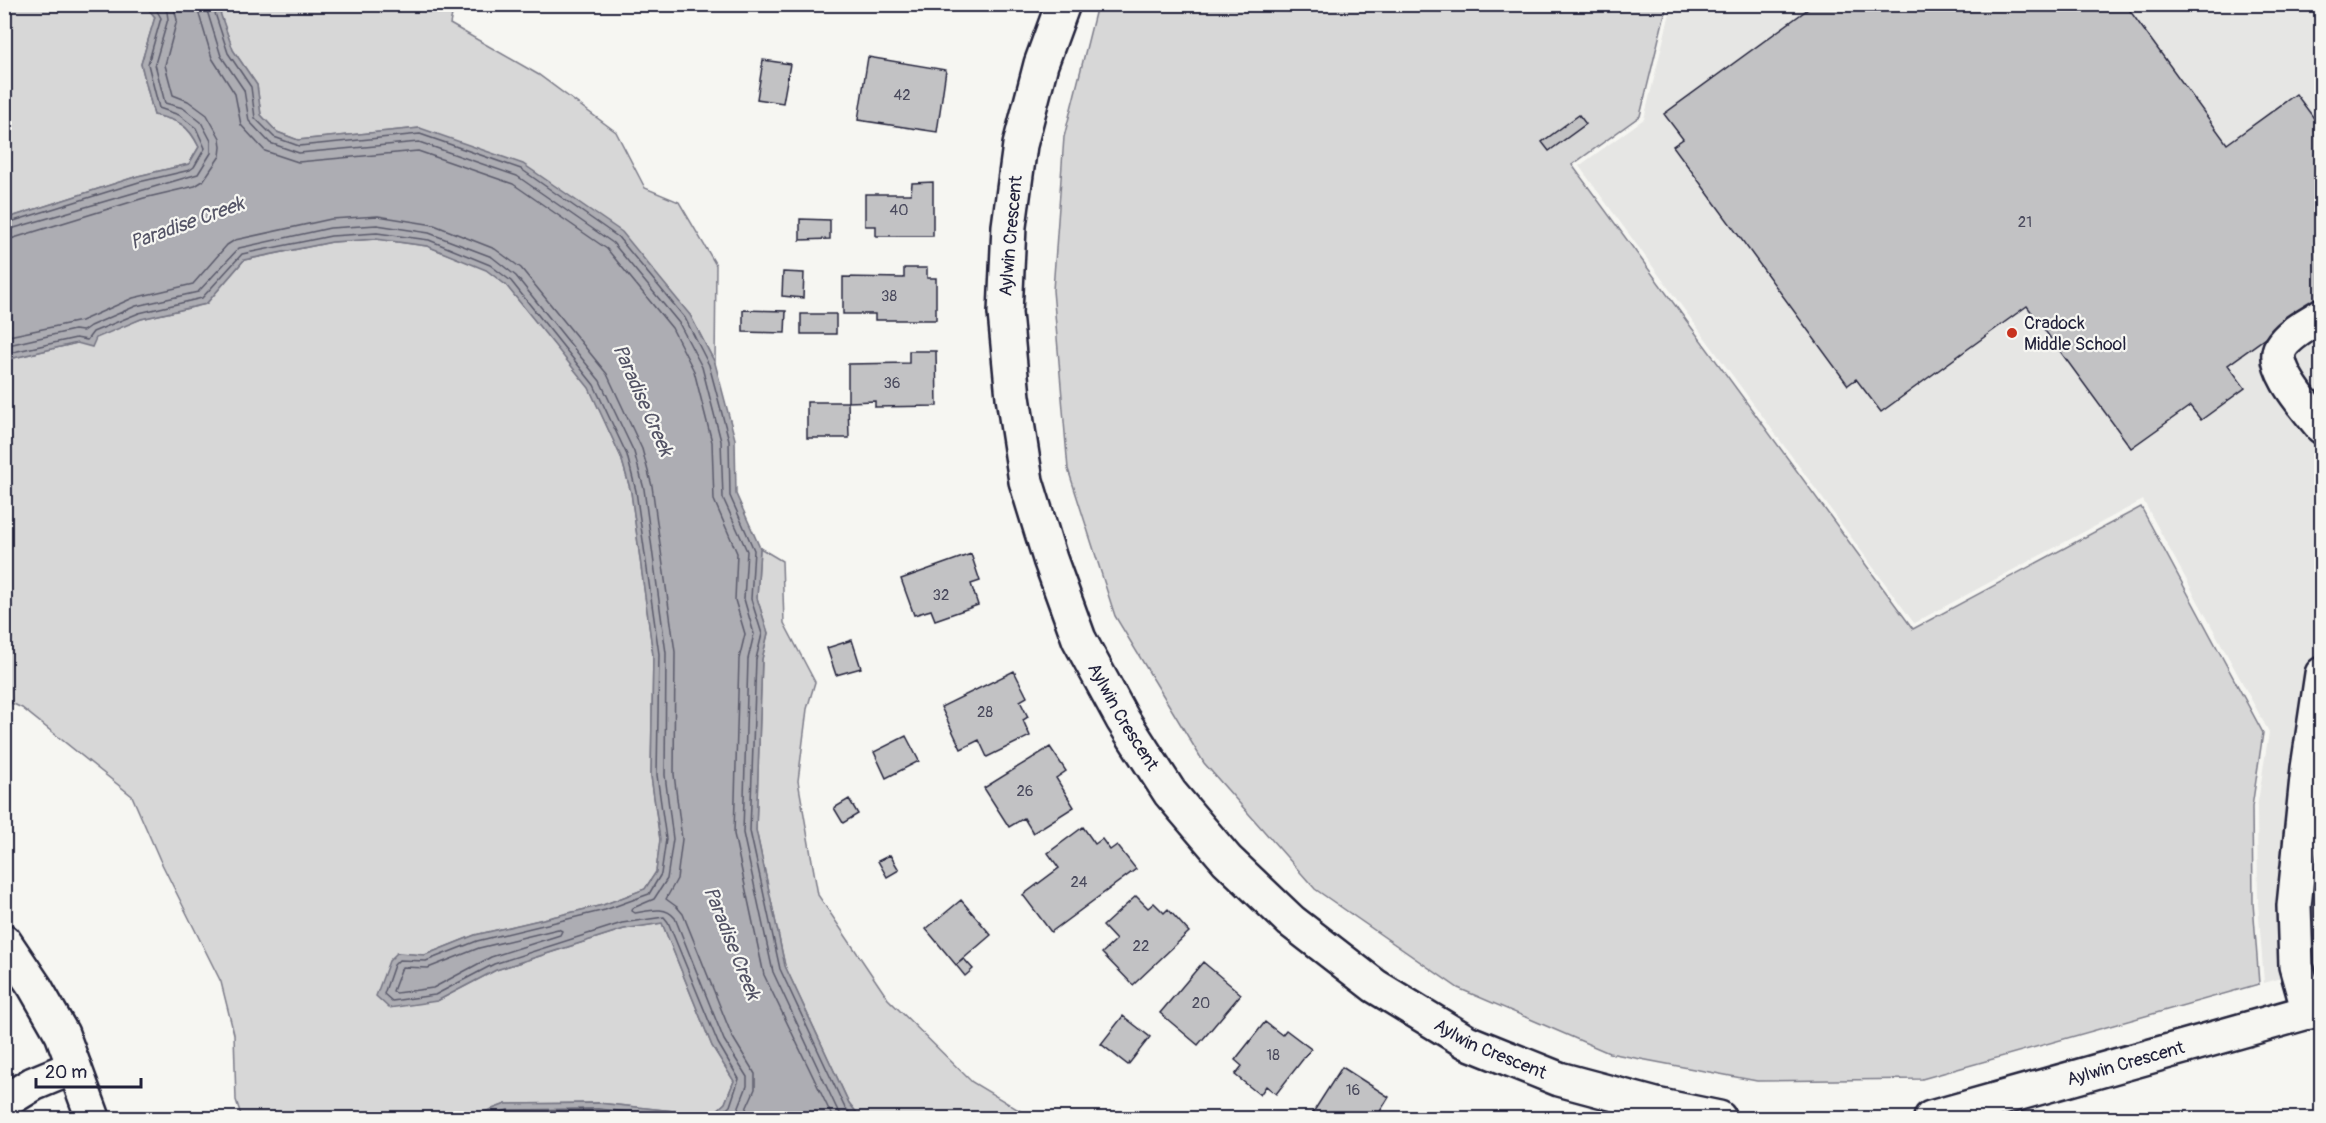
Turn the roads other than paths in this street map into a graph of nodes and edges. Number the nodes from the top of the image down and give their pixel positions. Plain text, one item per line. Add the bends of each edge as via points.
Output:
1 (1063, 4) edge
2 (2322, 315) edge
3 (2322, 427) edge
4 (2322, 674) edge
5 (4, 941) edge
6 (2315, 1010) edge
7 (74, 1067) junction
8 (4, 1102) edge
9 (93, 1119) edge
10 (1719, 1119) edge
11 (1931, 1119) edge

1 - 10 street, Aylwin Crescent via 1041,64 1020,145 1009,226 1005,313 1026,481 1079,639 1123,720 1170,793 1227,860 1291,921 1375,986 1467,1041 1559,1079
2 - 3 street via 2289,337 2280,348 2277,361
4 - 6 street via 2294,906 2296,966
5 - 7 street via 62,1034
6 - 11 street, Aylwin Crescent
7 - 8 street via 33,1084
7 - 9 street

